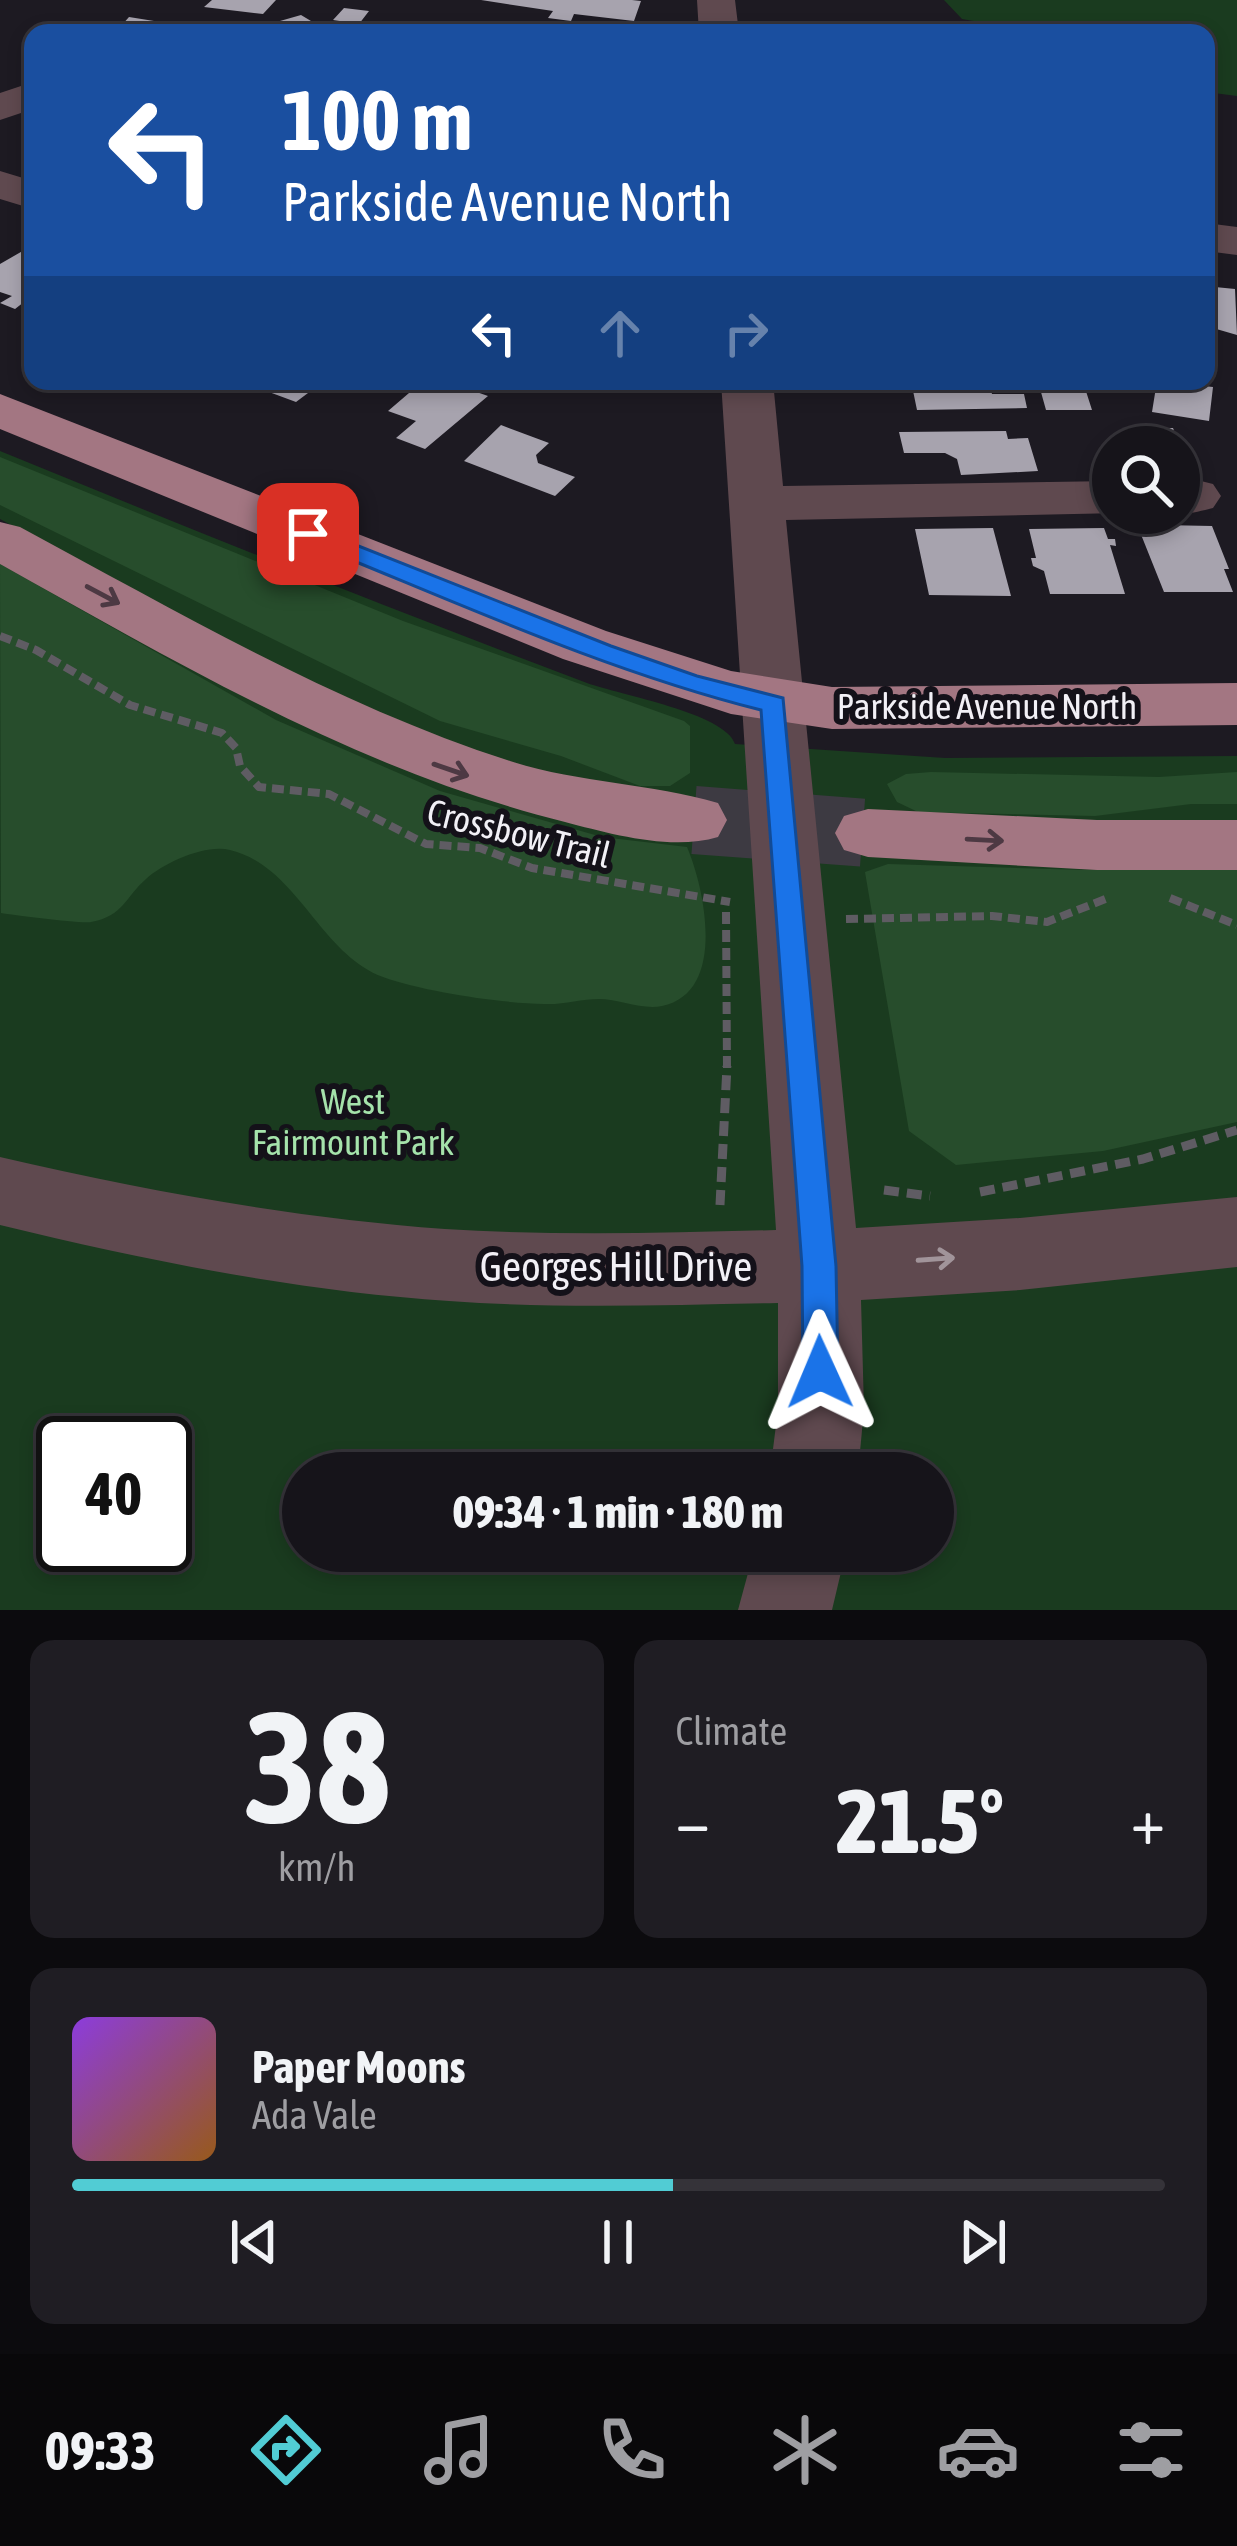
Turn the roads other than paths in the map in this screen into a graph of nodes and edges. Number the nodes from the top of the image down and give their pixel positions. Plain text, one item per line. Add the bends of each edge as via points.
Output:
1 (748, 390) edge
2 (0, 410) edge
3 (1092, 498) edge
4 (757, 502) junction
5 (0, 540) edge
6 (1237, 704) edge
7 (777, 730) junction
8 (694, 820) tunnel mouth
9 (868, 833) tunnel mouth
10 (1237, 845) edge
11 (0, 1191) edge
12 (1237, 1232) edge
13 (819, 1266) junction
14 (816, 1452) edge
15 (795, 1572) edge
16 (785, 1610) edge

1 - 4 street
2 - 7 main road, Parkside Avenue North via 691,683
3 - 4 street
4 - 7 street
5 -> 8 main road via 435,764 536,796
6 - 7 main road, Parkside Avenue North via 941,709
7 - 13 street
9 -> 10 main road
11 - 13 street, Georges Hill Drive via 188,1230 422,1263
13 -> 12 street, Georges Hill Drive
13 - 14 street
15 - 16 street

